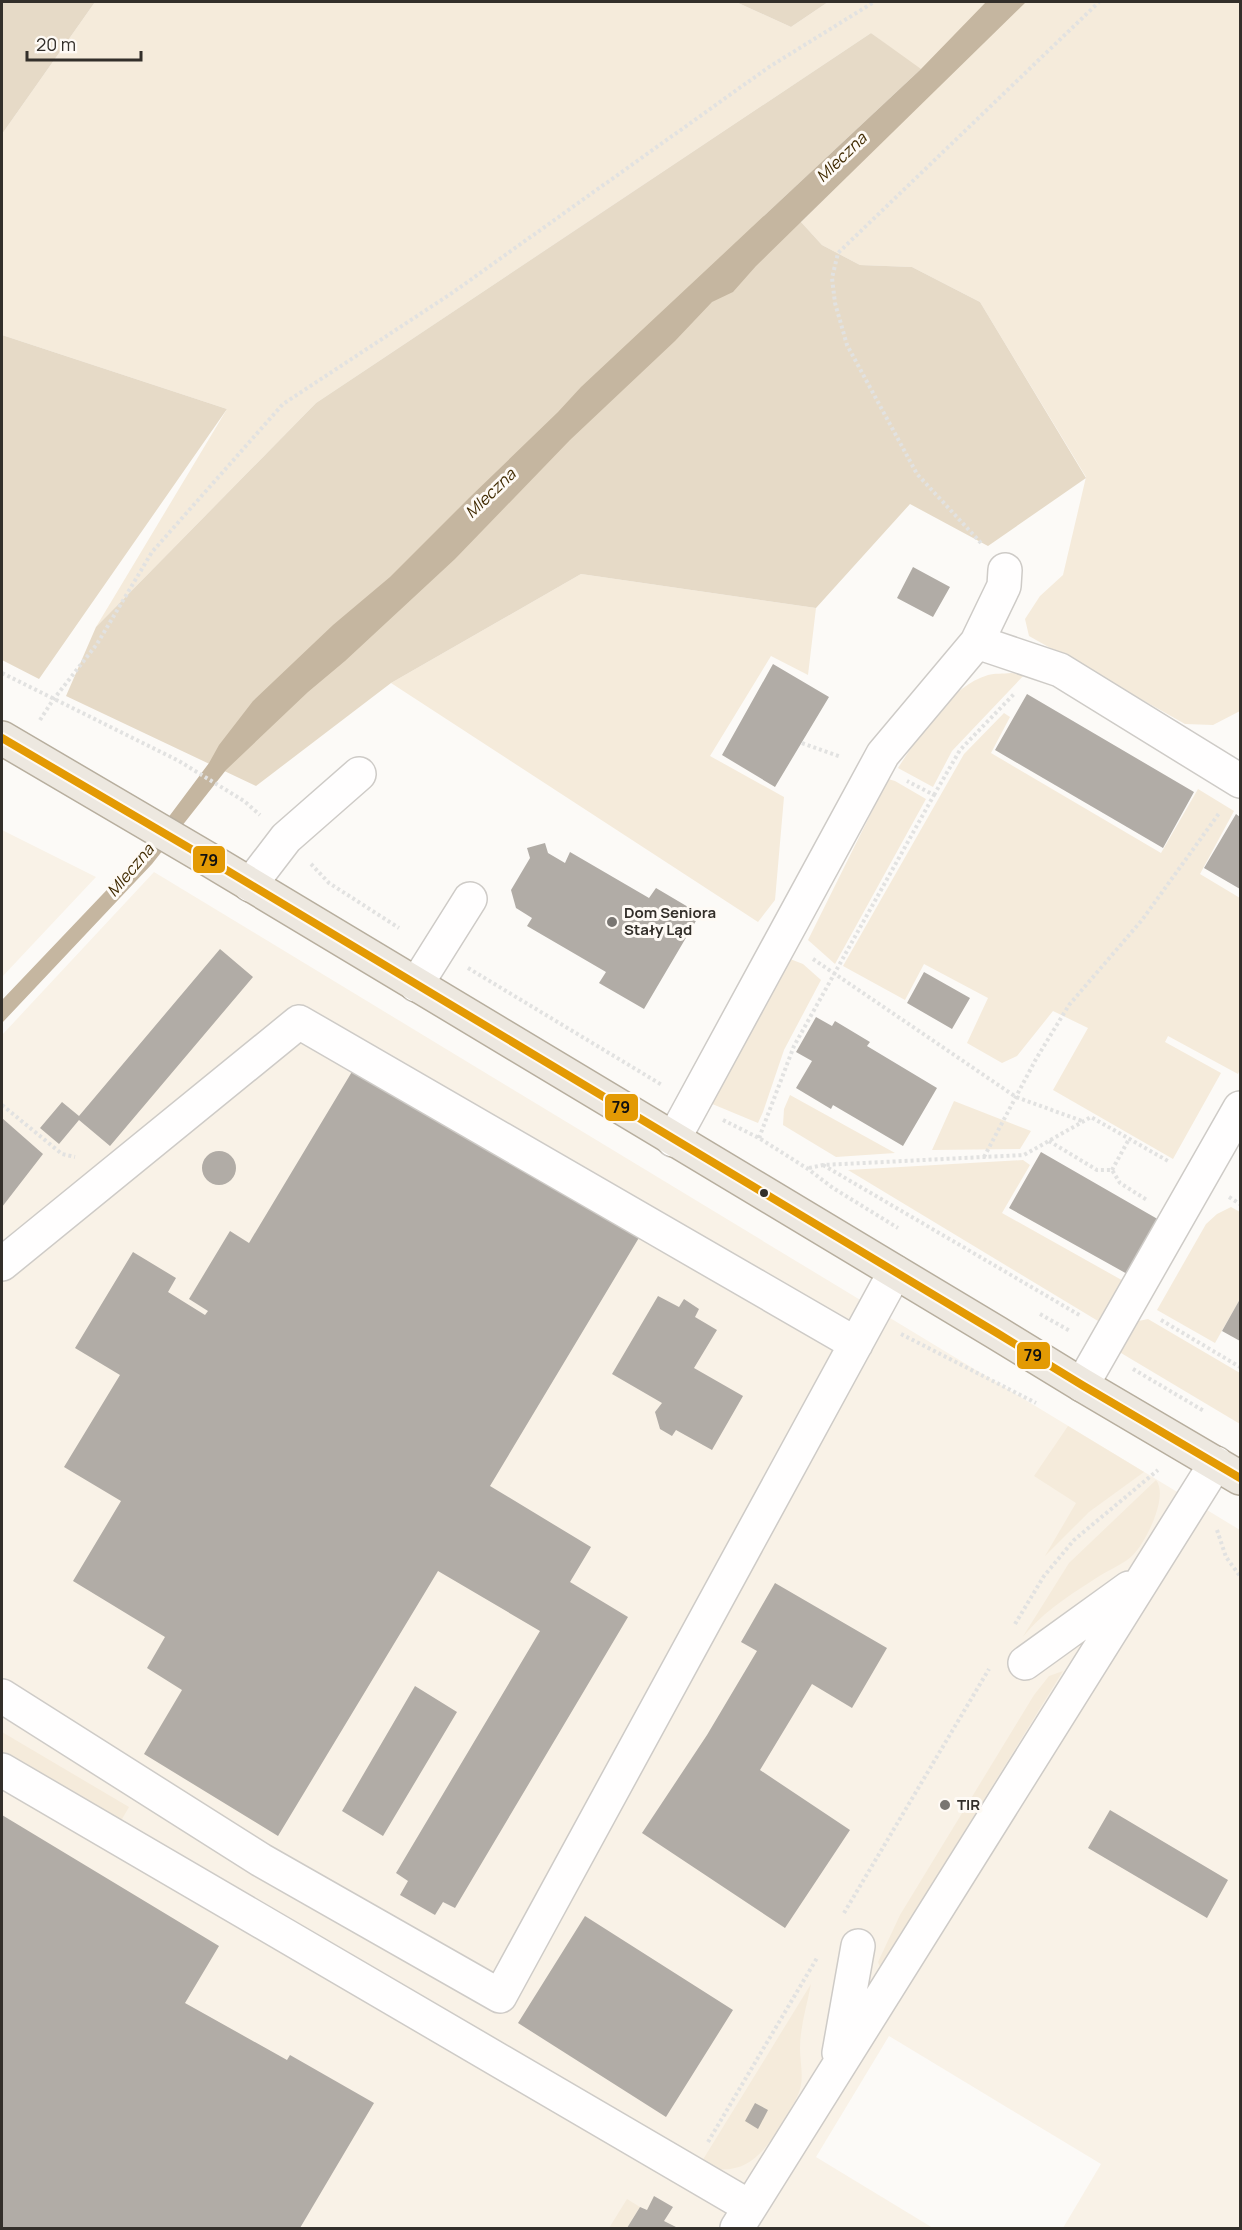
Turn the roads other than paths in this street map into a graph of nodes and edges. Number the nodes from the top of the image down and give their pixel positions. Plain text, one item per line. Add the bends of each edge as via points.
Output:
1 (1005, 570) road end
2 (977, 642) junction
3 (11, 744) edge
4 (359, 774) dead end
5 (1240, 781) edge
6 (250, 885) junction
7 (470, 899) dead end
8 (416, 985) junction
9 (1240, 1108) edge
10 (673, 1140) junction
11 (2, 1264) edge
12 (896, 1272) junction
13 (863, 1331) junction
14 (1082, 1385) junction
15 (1228, 1470) edge
16 (1143, 1579) junction
17 (1025, 1663) dead end
18 (2, 1696) edge
19 (2, 1770) edge
20 (858, 1946) dead end
21 (836, 2069) junction
22 (743, 2218) edge

1 - 2 street via 1004,586
2 - 5 street via 1060,670
2 - 10 street via 883,754
3 - 6 main road
4 - 6 street via 286,838
6 - 8 main road
7 - 8 street
8 - 10 main road
9 - 14 street
10 - 12 main road
11 - 13 street via 299,1022
12 - 13 street
12 - 14 main road
13 - 18 street via 500,1995 261,1860
14 - 15 main road
15 - 16 street via 1198,1491
16 - 17 street
16 - 21 street
19 - 22 street via 690,2172
20 - 21 street
21 - 22 street

